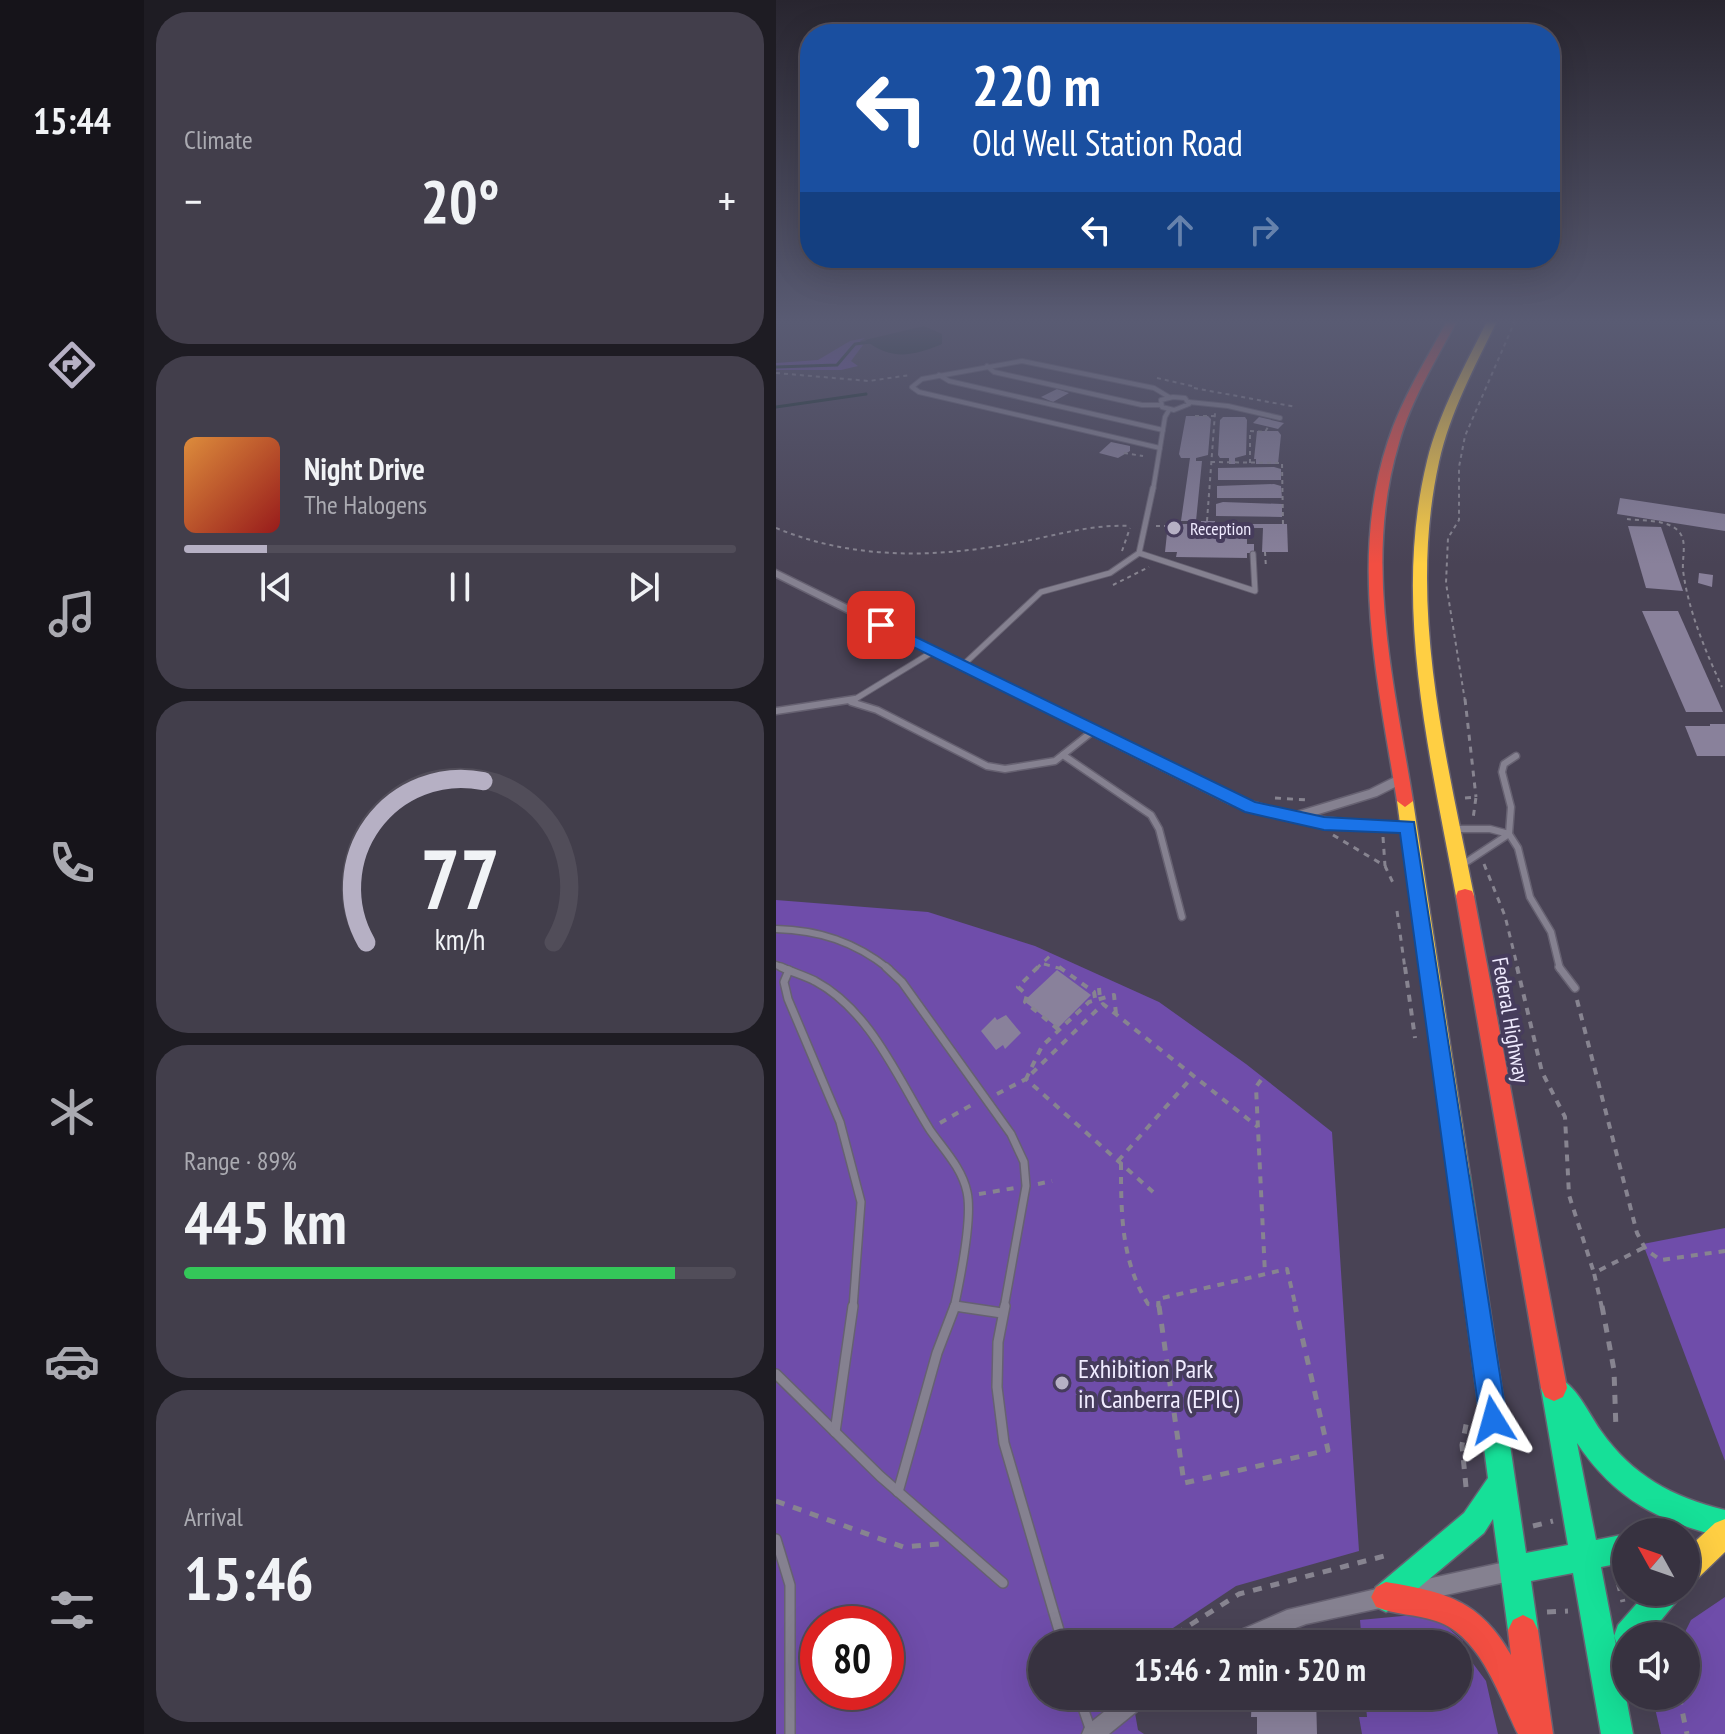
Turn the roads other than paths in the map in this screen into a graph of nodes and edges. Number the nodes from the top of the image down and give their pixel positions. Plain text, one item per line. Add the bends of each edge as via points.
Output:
1 (962, 402) edge
2 (1040, 402) edge
3 (1124, 402) edge
4 (1163, 402) edge
5 (1189, 402) joint
6 (1411, 402) edge
7 (1456, 402) edge
8 (1160, 405) junction
9 (1169, 410) junction
10 (1280, 418) dead end
11 (1163, 430) junction
12 (1160, 448) junction
13 (1139, 553) junction
14 (1253, 554) dead end
15 (776, 573) edge
16 (934, 651) junction
17 (962, 666) junction
18 (851, 702) junction
19 (776, 711) edge
20 (1093, 731) junction
21 (1063, 755) junction
22 (1516, 756) dead end
23 (1401, 779) junction
24 (1291, 818) junction
25 (1438, 828) junction
26 (1509, 834) junction
27 (1460, 869) junction
28 (1182, 917) dead end
29 (776, 929) edge
30 (776, 965) edge
31 (789, 970) junction
32 (1575, 988) road end
33 (955, 1306) junction
34 (1002, 1313) junction
35 (776, 1374) edge
36 (1553, 1379) junction
37 (835, 1432) junction
38 (1502, 1481) junction
39 (898, 1492) junction
40 (1725, 1525) edge
41 (1700, 1531) edge
42 (1725, 1533) edge
43 (776, 1539) edge
44 (1612, 1551) edge
45 (1585, 1556) junction
46 (1700, 1557) edge
47 (1514, 1570) junction
48 (1003, 1583) dead end
49 (1386, 1597) junction
50 (1654, 1606) edge
51 (1641, 1622) edge
52 (1059, 1630) edge
53 (1257, 1630) edge
54 (1612, 1689) edge
55 (1610, 1696) junction
56 (1084, 1710) edge
57 (1122, 1710) edge
58 (790, 1734) edge
59 (1092, 1734) edge
60 (1536, 1734) edge
61 (1617, 1734) edge

1 - 12 lane
2 - 11 lane
3 - 8 lane
4 - 8 lane
5 - 9 lane
5 - 10 lane
6 - 23 main road, Federal Highway via 1386,469 1377,522 1378,618
7 - 25 main road, Federal Highway via 1433,462 1420,557 1430,702 1445,798
8 - 9 lane
9 - 11 lane
11 - 12 lane
12 - 13 lane
13 - 14 lane via 1255,591
13 - 17 lane via 1110,573 1041,592
15 - 16 street
16 - 17 street
16 - 18 lane
17 - 20 street
18 - 19 lane
18 - 21 lane via 987,766 1034,766
20 - 21 lane
20 - 24 street via 1232,800
21 - 28 lane via 1151,815
22 - 26 lane via 1502,772 1511,807
23 - 24 street
23 - 25 main road, Federal Highway
24 - 25 street
25 - 26 lane
25 - 27 main road, Federal Highway
25 - 38 main road, Federal Highway
26 - 27 lane via 1500,846 1478,850
26 - 32 lane via 1518,848 1530,897 1551,932 1560,970
27 - 36 main road, Federal Highway
29 - 34 lane via 833,936 887,966 1017,1145 1026,1186
30 - 31 lane
31 - 33 lane via 817,982 853,1012 962,1174 968,1213
31 - 37 lane via 784,982 788,999 840,1122 861,1202 852,1323
33 - 34 lane
33 - 39 lane
34 - 52 lane via 997,1387 1004,1443
35 - 37 lane
36 - 40 main road via 1619,1477 1668,1511
36 - 45 main road, Federal Highway
37 - 39 lane
38 - 47 main road, Federal Highway
38 - 49 main road via 1474,1523
39 - 48 lane
40 - 41 main road
42 - 46 main road
43 - 58 lane via 790,1585
44 - 45 main road
45 - 47 main road
45 - 55 main road, Federal Highway
47 - 49 street
47 - 60 main road, Federal Highway
49 - 53 street
49 - 60 main road via 1455,1613 1478,1630
50 - 51 main road
54 - 55 main road
55 - 61 main road, Federal Highway
56 - 59 lane
57 - 59 street

